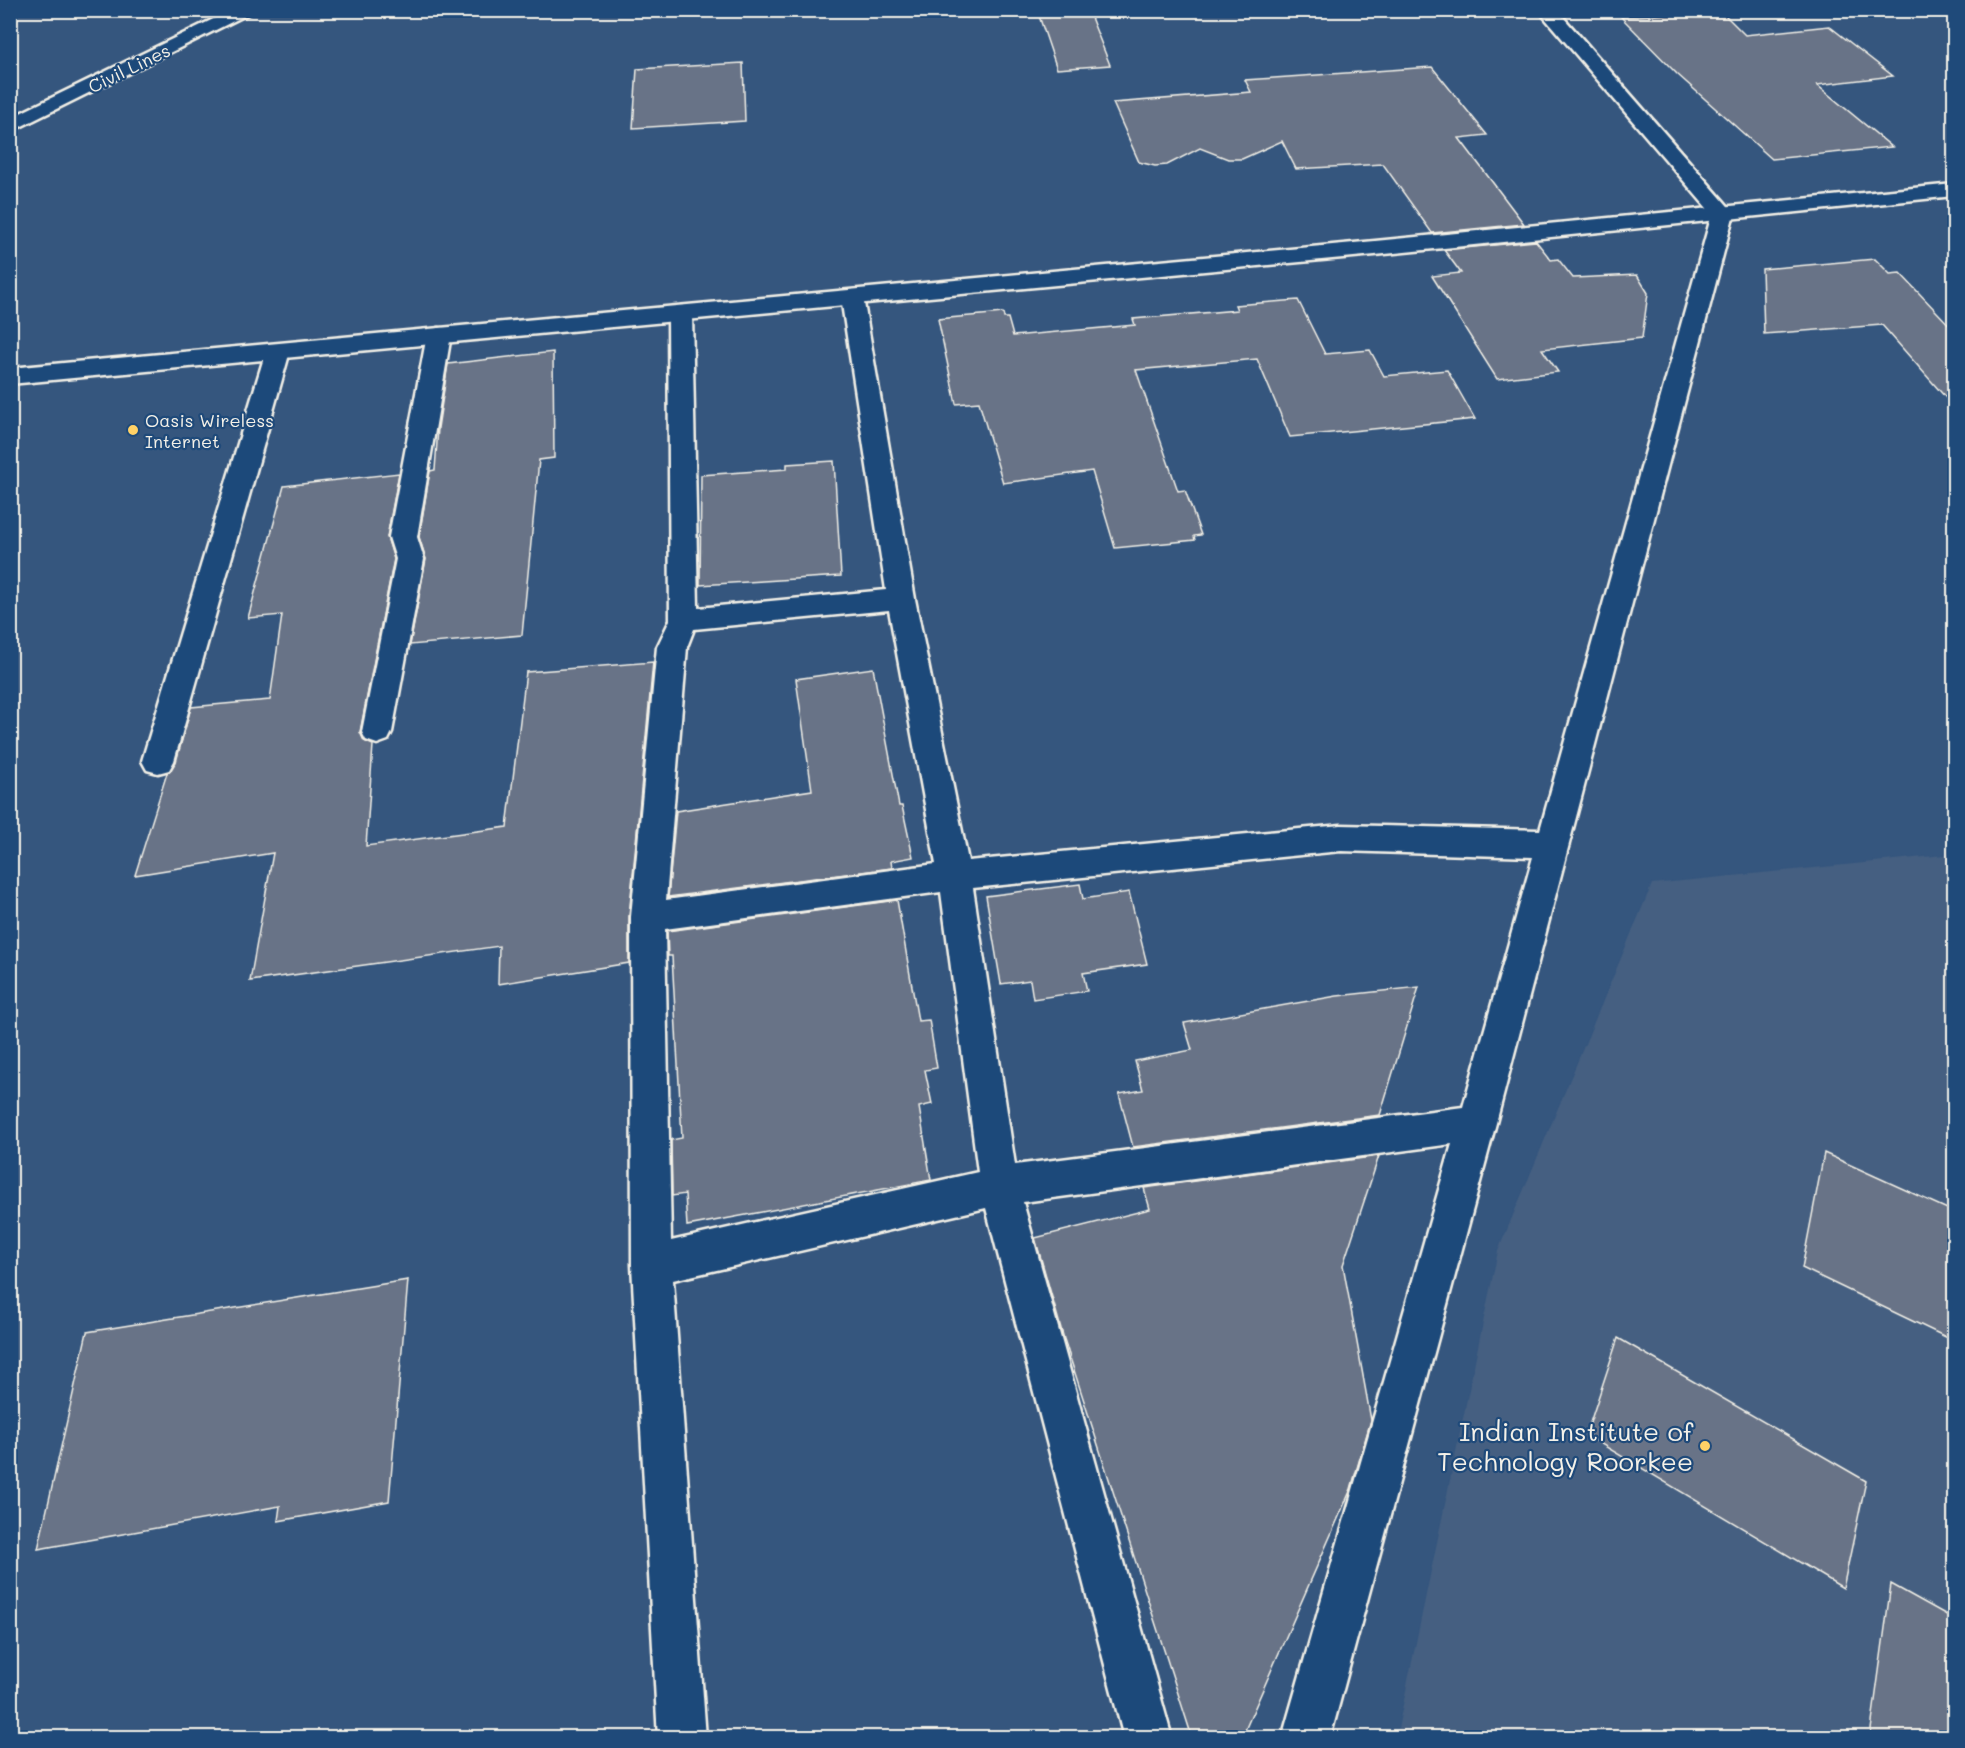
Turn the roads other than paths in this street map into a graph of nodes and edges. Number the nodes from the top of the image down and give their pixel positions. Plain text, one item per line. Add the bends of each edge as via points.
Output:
1 (247, 10) edge
2 (1547, 10) edge
3 (10, 126) edge
4 (1954, 190) edge
5 (1722, 213) junction
6 (852, 297) junction
7 (680, 313) junction
8 (439, 335) junction
9 (278, 351) junction
10 (10, 376) edge
11 (901, 599) junction
12 (684, 620) junction
13 (377, 732) dead end
14 (158, 761) dead end
15 (1551, 844) junction
16 (955, 876) junction
17 (648, 916) junction
18 (1477, 1123) junction
19 (999, 1186) junction
20 (652, 1265) junction
21 (682, 1737) edge
22 (1148, 1737) edge
23 (1306, 1737) edge

1 - 3 street, Civil Lines
2 - 5 street
4 - 5 street
5 - 6 street
5 - 15 street
6 - 7 street
6 - 11 street
7 - 8 street
7 - 12 street
8 - 9 street
8 - 13 street via 403,537 410,558
9 - 10 street
9 - 14 street
11 - 12 street
11 - 16 street
12 - 17 street via 672,647
15 - 16 street via 1341,838
15 - 18 street
16 - 17 street
16 - 19 street
17 - 20 street
18 - 19 street
18 - 23 street
19 - 20 street
19 - 22 street
20 - 21 street

